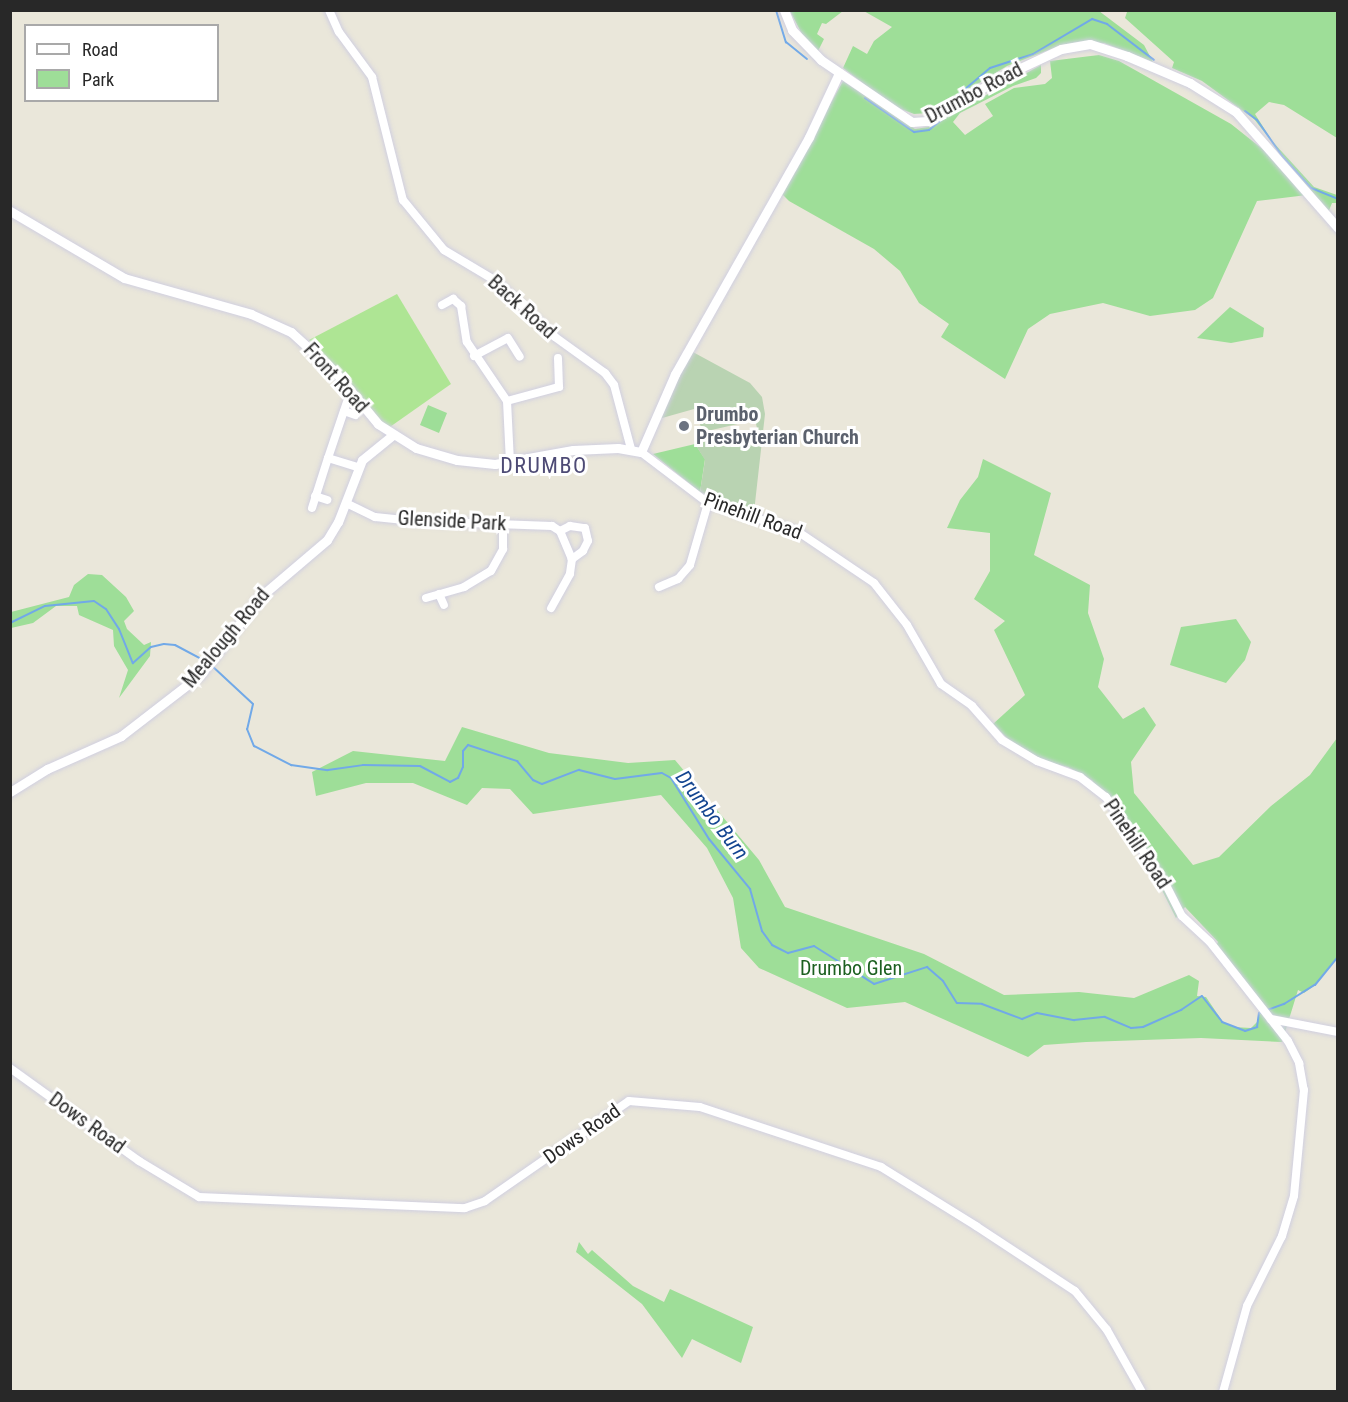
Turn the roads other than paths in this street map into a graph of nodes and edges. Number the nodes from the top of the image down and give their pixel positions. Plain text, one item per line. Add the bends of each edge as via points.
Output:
1 (329, 10) edge
2 (784, 10) edge
3 (839, 73) junction
4 (10, 211) edge
5 (1338, 228) edge
6 (442, 305) dead end
7 (474, 356) junction
8 (520, 357) dead end
9 (558, 358) dead end
10 (507, 401) junction
11 (347, 402) dead end
12 (344, 411) junction
13 (355, 415) dead end
14 (393, 435) junction
15 (631, 449) junction
16 (641, 452) junction
17 (328, 458) junction
18 (510, 463) junction
19 (358, 467) junction
20 (315, 496) junction
21 (327, 500) dead end
22 (346, 503) junction
23 (708, 503) junction
24 (312, 508) dead end
25 (503, 523) junction
26 (560, 531) junction
27 (572, 558) junction
28 (659, 587) dead end
29 (440, 594) junction
30 (426, 598) dead end
31 (444, 605) dead end
32 (551, 608) dead end
33 (10, 792) edge
34 (1267, 1014) junction
35 (1338, 1032) edge
36 (10, 1068) edge
37 (1142, 1392) edge
38 (1223, 1392) edge

1 - 15 street, Back Road via 339,32 372,77 403,200 444,250 496,281 555,337 605,373 614,385
2 - 3 street, Drumbo Road via 803,44
3 - 5 street, Drumbo Road via 898,115 920,123 1013,70 1061,49 1090,44 1106,47 1191,83 1236,112
3 - 16 street via 809,136 675,374
4 - 14 street, Front Road via 124,278 251,314 291,332 329,365 363,408
6 - 7 street via 453,299 461,306 467,342
7 - 8 street via 508,338
7 - 10 street
9 - 10 street via 559,387
10 - 18 street
11 - 12 street
12 - 13 street
12 - 17 street
14 - 18 street, Front Road via 416,448 456,460
14 - 19 street, Mealough Road
15 - 16 street, Front Road
15 - 18 street, Front Road via 573,450
16 - 23 street, Pinehill Road
17 - 19 street
17 - 20 street
19 - 22 street, Mealough Road
20 - 21 street
20 - 24 street
22 - 25 street, Glenside Park via 375,517
22 - 33 street, Mealough Road via 327,540 276,579 200,675 121,736 47,769
23 - 28 street via 690,565 678,579
23 - 34 street, Pinehill Road via 797,531 866,575 907,626 941,684 972,706 1002,740 1037,761 1080,777 1106,796 1165,883 1182,916 1210,942
25 - 26 street, Glenside Park via 552,526
25 - 29 street via 502,549 491,571 464,587
26 - 27 street
26 - 27 street, Glenside Park via 579,526 589,534 584,551
27 - 32 street, Glenside Park via 570,574
29 - 30 street
29 - 31 street
34 - 35 street
34 - 38 street, Pinehill Road via 1293,1051 1302,1077 1299,1161 1289,1216 1248,1306
36 - 37 street, Dows Road via 139,1161 199,1197 465,1208 485,1201 629,1101 700,1107 881,1167 976,1226 1075,1291 1107,1330

